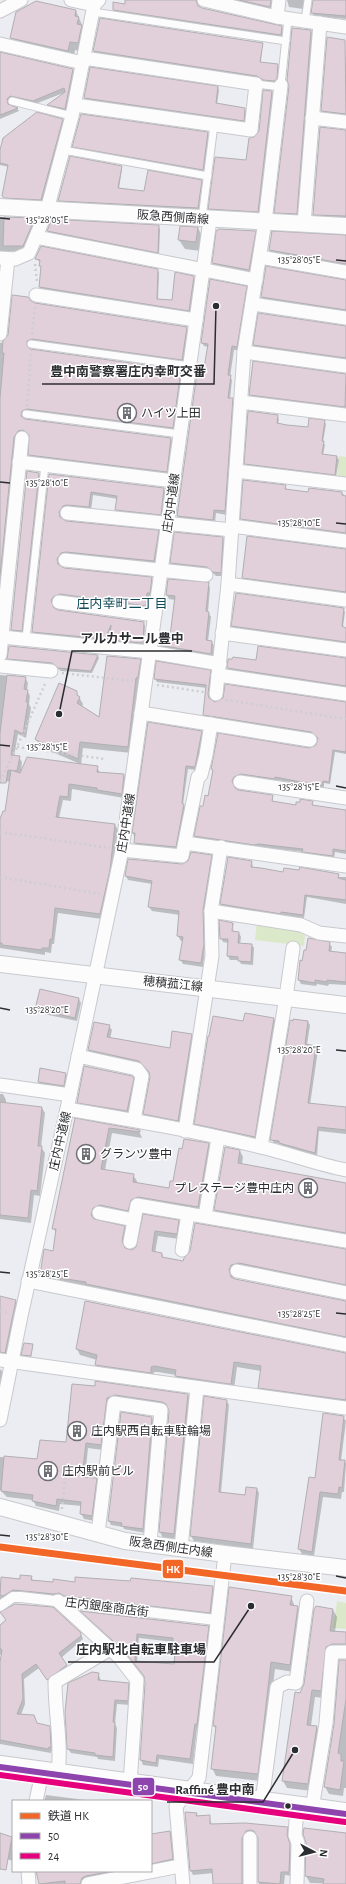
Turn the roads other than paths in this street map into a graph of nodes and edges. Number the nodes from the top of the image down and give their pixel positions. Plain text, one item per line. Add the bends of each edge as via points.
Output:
1 (21, 0) edge
2 (71, 0) edge
3 (204, 0) edge
4 (279, 0) edge
5 (308, 0) edge
6 (235, 3) edge
7 (95, 6) edge
8 (0, 11) edge
9 (282, 18) junction
10 (305, 21) junction
11 (320, 23) junction
12 (346, 27) edge
13 (286, 41) junction
14 (0, 44) edge
15 (83, 61) junction
16 (256, 84) junction
17 (281, 86) junction
18 (12, 102) dead end
19 (73, 110) junction
20 (312, 118) junction
21 (346, 122) edge
22 (214, 125) junction
23 (63, 150) junction
24 (208, 176) junction
25 (0, 207) edge
26 (47, 210) junction
27 (206, 219) junction
28 (265, 222) junction
29 (304, 224) junction
30 (346, 226) edge
31 (36, 237) junction
32 (260, 257) junction
33 (4, 258) edge
34 (203, 270) junction
35 (346, 272) edge
36 (256, 280) junction
37 (36, 295) dead end
38 (252, 304) junction
39 (346, 318) edge
40 (196, 320) junction
41 (0, 334) edge
42 (32, 344) dead end
43 (244, 352) junction
44 (190, 366) junction
45 (346, 366) edge
46 (241, 402) junction
47 (26, 414) dead end
48 (346, 415) edge
49 (180, 434) junction
50 (22, 438) dead end
51 (19, 462) junction
52 (45, 465) junction
53 (236, 471) junction
54 (174, 481) junction
55 (346, 484) edge
56 (67, 514) dead end
57 (168, 523) junction
58 (232, 528) junction
59 (346, 542) edge
60 (66, 560) dead end
61 (161, 570) junction
62 (206, 575) dead end
63 (228, 584) junction
64 (346, 600) edge
65 (59, 602) dead end
66 (155, 614) junction
67 (222, 633) junction
68 (2, 637) junction
69 (26, 639) junction
70 (346, 650) edge
71 (150, 652) junction
72 (0, 655) edge
73 (0, 666) edge
74 (219, 669) junction
75 (51, 671) dead end
76 (216, 694) dead end
77 (346, 694) edge
78 (142, 713) junction
79 (210, 724) junction
80 (310, 740) dead end
81 (240, 782) dead end
82 (346, 798) edge
83 (185, 843) junction
84 (221, 847) junction
85 (122, 850) junction
86 (346, 866) edge
87 (212, 911) junction
88 (346, 936) edge
89 (293, 948) dead end
90 (0, 964) edge
91 (95, 975) junction
92 (207, 987) junction
93 (286, 997) junction
94 (346, 1005) edge
95 (78, 1056) junction
96 (0, 1085) edge
97 (70, 1095) junction
98 (67, 1109) junction
99 (134, 1120) junction
100 (185, 1131) junction
101 (218, 1138) junction
102 (262, 1147) junction
103 (346, 1170) edge
104 (99, 1213) dead end
105 (188, 1214) junction
106 (205, 1216) junction
107 (134, 1220) junction
108 (346, 1241) edge
109 (130, 1242) dead end
110 (182, 1250) dead end
111 (237, 1272) dead end
112 (28, 1281) junction
113 (346, 1293) edge
114 (346, 1345) edge
115 (6, 1360) edge
116 (196, 1388) junction
117 (346, 1408) edge
118 (0, 1420) edge
119 (0, 1507) edge
120 (98, 1533) junction
121 (150, 1544) junction
122 (181, 1548) junction
123 (225, 1554) junction
124 (346, 1565) edge
125 (58, 1601) junction
126 (305, 1601) dead end
127 (0, 1606) edge
128 (216, 1620) junction
129 (110, 1650) junction
130 (346, 1652) edge
131 (0, 1767) edge
132 (50, 1774) junction
133 (130, 1784) junction
134 (186, 1792) junction
135 (37, 1800) edge
136 (262, 1802) junction
137 (305, 1808) junction
138 (346, 1814) edge
139 (250, 1838) dead end
140 (180, 1866) junction
141 (28, 1872) edge
142 (109, 1882) edge
143 (29, 1884) edge
144 (88, 1884) edge
145 (182, 1884) edge
146 (250, 1884) edge
147 (297, 1884) edge

1 - 8 street
2 - 7 street
3 - 6 street
4 - 9 street
5 - 10 lane
6 - 9 street
7 - 13 lane
7 - 15 street
9 - 10 street
9 - 13 lane
10 - 11 street
11 - 12 street
11 - 20 street
13 - 17 lane
14 - 15 street
15 - 16 street
15 - 19 street
16 - 17 lane
16 - 22 street via 251,130
17 - 28 street
18 - 19 lane
19 - 22 street
19 - 23 street
20 - 21 street
20 - 29 street
22 - 24 lane
23 - 24 lane
23 - 26 street
24 - 27 lane
25 - 26 street, 阪急西側南線
26 - 27 street, 阪急西側南線
26 - 31 street
27 - 28 street, 阪急西側南線
27 - 34 street, 庄内中道線
28 - 29 street, 阪急西側南線
28 - 32 street
29 - 30 street, 阪急西側南線
31 - 33 street via 29,253 15,259
31 - 34 street
32 - 35 street
32 - 36 street
33 - 41 street
34 - 36 street
34 - 40 street, 庄内中道線
36 - 38 street
37 - 40 street
38 - 39 street
38 - 43 street
40 - 44 street, 庄内中道線
42 - 44 lane
43 - 45 street
43 - 46 street
44 - 49 street, 庄内中道線
46 - 48 street
46 - 53 street
47 - 49 lane
49 - 54 street, 庄内中道線
50 - 51 street
51 - 52 street
51 - 68 street
52 - 54 street
52 - 69 lane
53 - 55 street
53 - 58 street
54 - 57 street, 庄内中道線
56 - 57 street
57 - 58 street
57 - 61 street, 庄内中道線
58 - 59 street
58 - 63 street
60 - 61 street
61 - 62 street
61 - 66 street, 庄内中道線
63 - 64 street
63 - 67 street
65 - 66 street
66 - 71 street, 庄内中道線
67 - 70 street
67 - 74 street
68 - 69 street
68 - 72 street
69 - 71 street
71 - 74 street
71 - 78 street, 庄内中道線
73 - 75 street
74 - 76 street
74 - 77 street
78 - 79 street
78 - 85 street, 庄内中道線
79 - 80 street
79 - 83 street via 206,755 198,777
81 - 82 street
83 - 84 street
83 - 85 street via 182,856
84 - 86 street
84 - 87 street
85 - 91 street, 庄内中道線
87 - 88 street via 301,924 320,933
87 - 92 street via 212,956
89 - 93 street
90 - 91 street, 穂積菰江線
91 - 92 street, 穂積菰江線
91 - 95 street, 庄内中道線
92 - 93 street, 穂積菰江線
92 - 100 street
93 - 94 street, 穂積菰江線
93 - 102 street
95 - 97 street, 庄内中道線
95 - 99 street via 137,1069 142,1076
96 - 97 street
97 - 98 street, 庄内中道線
98 - 99 street
98 - 112 street, 庄内中道線
99 - 100 street
100 - 101 street
101 - 102 street
101 - 106 street
102 - 103 street
104 - 107 street
105 - 106 street
105 - 107 street via 137,1205
105 - 110 street
106 - 108 street
107 - 109 street
111 - 113 street
112 - 114 street
112 - 115 street, 庄内中道線
115 - 116 street
115 - 118 street, 庄内中道線
116 - 117 street
116 - 122 street
119 - 120 street, 阪急西側庄内線
120 - 121 street, 阪急西側庄内線 via 125,1541
120 - 121 street via 114,1403 161,1410
121 - 122 street, 阪急西側庄内線
122 - 123 street, 阪急西側庄内線
123 - 124 street, 阪急西側庄内線
123 - 128 street
125 - 127 street, 庄内銀座商店街 via 13,1597
125 - 128 street, 庄内銀座商店街
125 - 129 street
126 - 136 street via 296,1683 287,1682 276,1687
128 - 134 street via 199,1778
129 - 132 street via 55,1682 60,1740
129 - 133 street via 137,1680
130 - 137 street via 332,1652 326,1723
131 - 132 highway
132 - 133 highway
132 - 135 street
133 - 134 highway
134 - 136 highway
134 - 140 street via 176,1806
136 - 137 highway
137 - 138 highway
137 - 147 street via 295,1835 298,1843
139 - 146 street
140 - 142 street
140 - 145 street
141 - 143 street
142 - 144 street

